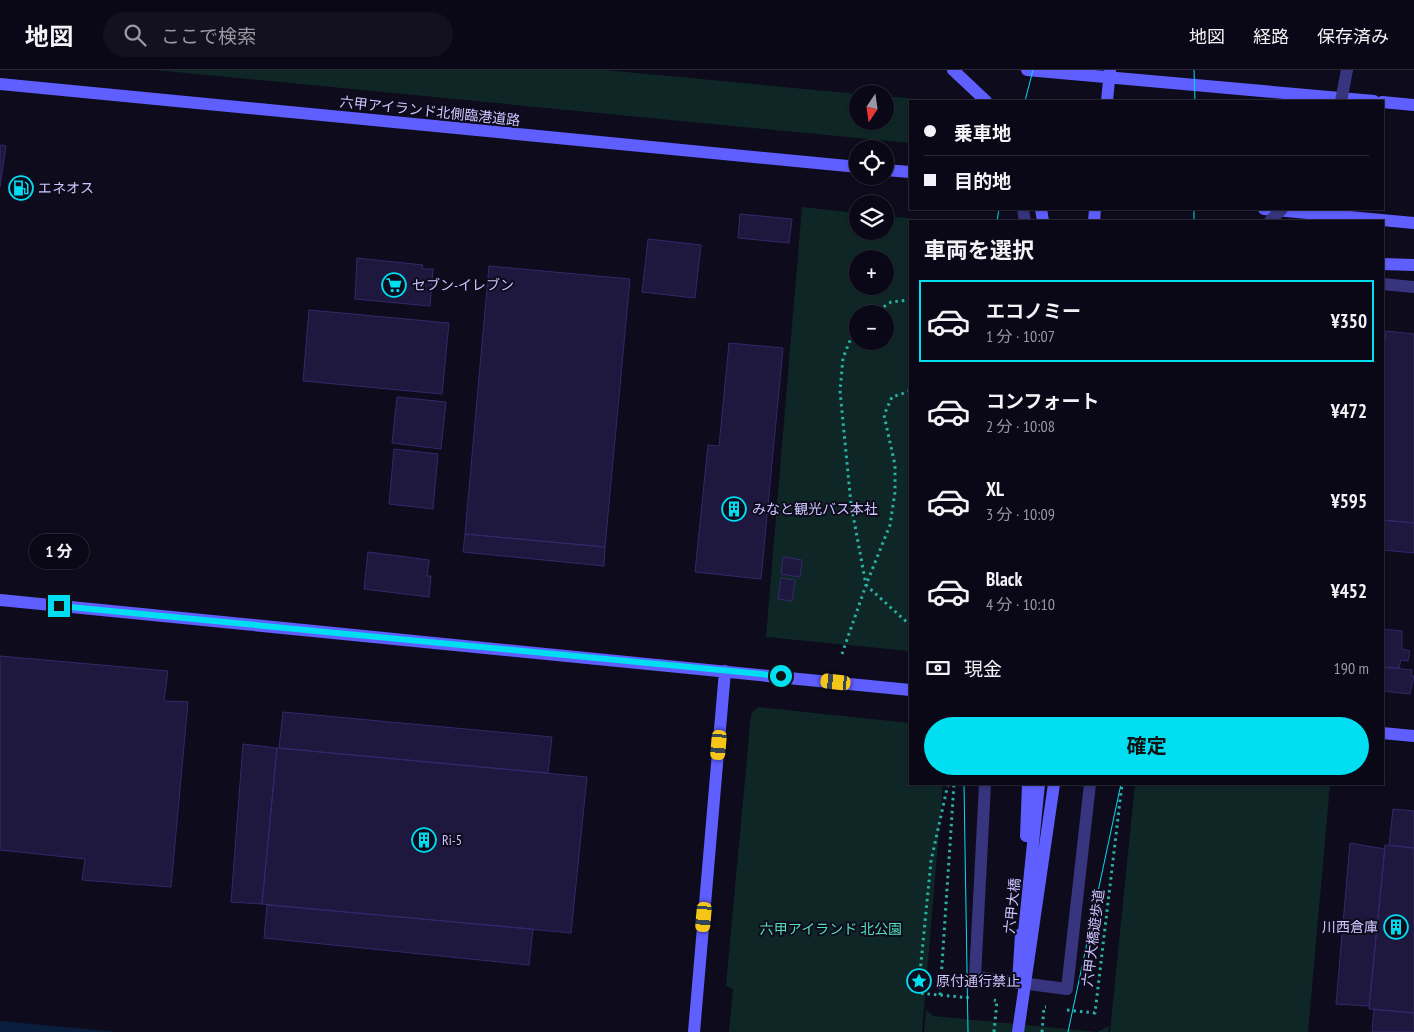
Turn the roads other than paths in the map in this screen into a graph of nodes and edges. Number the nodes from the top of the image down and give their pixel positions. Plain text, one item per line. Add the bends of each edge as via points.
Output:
1 (953, 70) edge
2 (1027, 70) edge
3 (1347, 70) edge
4 (1110, 74) edge
5 (0, 84) edge
6 (985, 100) edge
7 (1107, 100) edge
8 (1341, 100) edge
9 (1364, 100) edge
10 (1384, 102) edge
11 (1414, 105) edge
12 (849, 166) edge
13 (894, 171) edge
14 (909, 172) edge
15 (1275, 210) edge
16 (1281, 210) edge
17 (1271, 220) edge
18 (1382, 220) edge
19 (1384, 220) edge
20 (1414, 223) edge
21 (1384, 264) edge
22 (1414, 265) edge
23 (1384, 284) edge
24 (1414, 287) edge
25 (0, 600) edge
26 (725, 671) junction
27 (909, 690) edge
28 (1384, 733) edge
29 (1414, 736) edge
30 (985, 785) edge
31 (1028, 785) edge
32 (1039, 785) edge
33 (1054, 785) edge
34 (1090, 785) edge
35 (694, 1032) edge
36 (1016, 1032) edge

1 - 6 street
2 - 4 street
3 - 8 street, bridge
4 - 7 street
4 - 9 street
5 - 12 street, 六甲アイランド北側臨港道路
10 - 11 street
13 - 14 street
15 - 18 street
16 - 17 street, bridge
19 - 20 street
21 - 22 street
23 - 24 street
25 - 26 street
26 - 27 street
26 - 35 street
28 - 29 street
30 - 34 street via 975,977 1068,989
31 - 36 street, bridge
32 - 36 street, 六甲大橋, bridge
33 - 36 street, bridge

